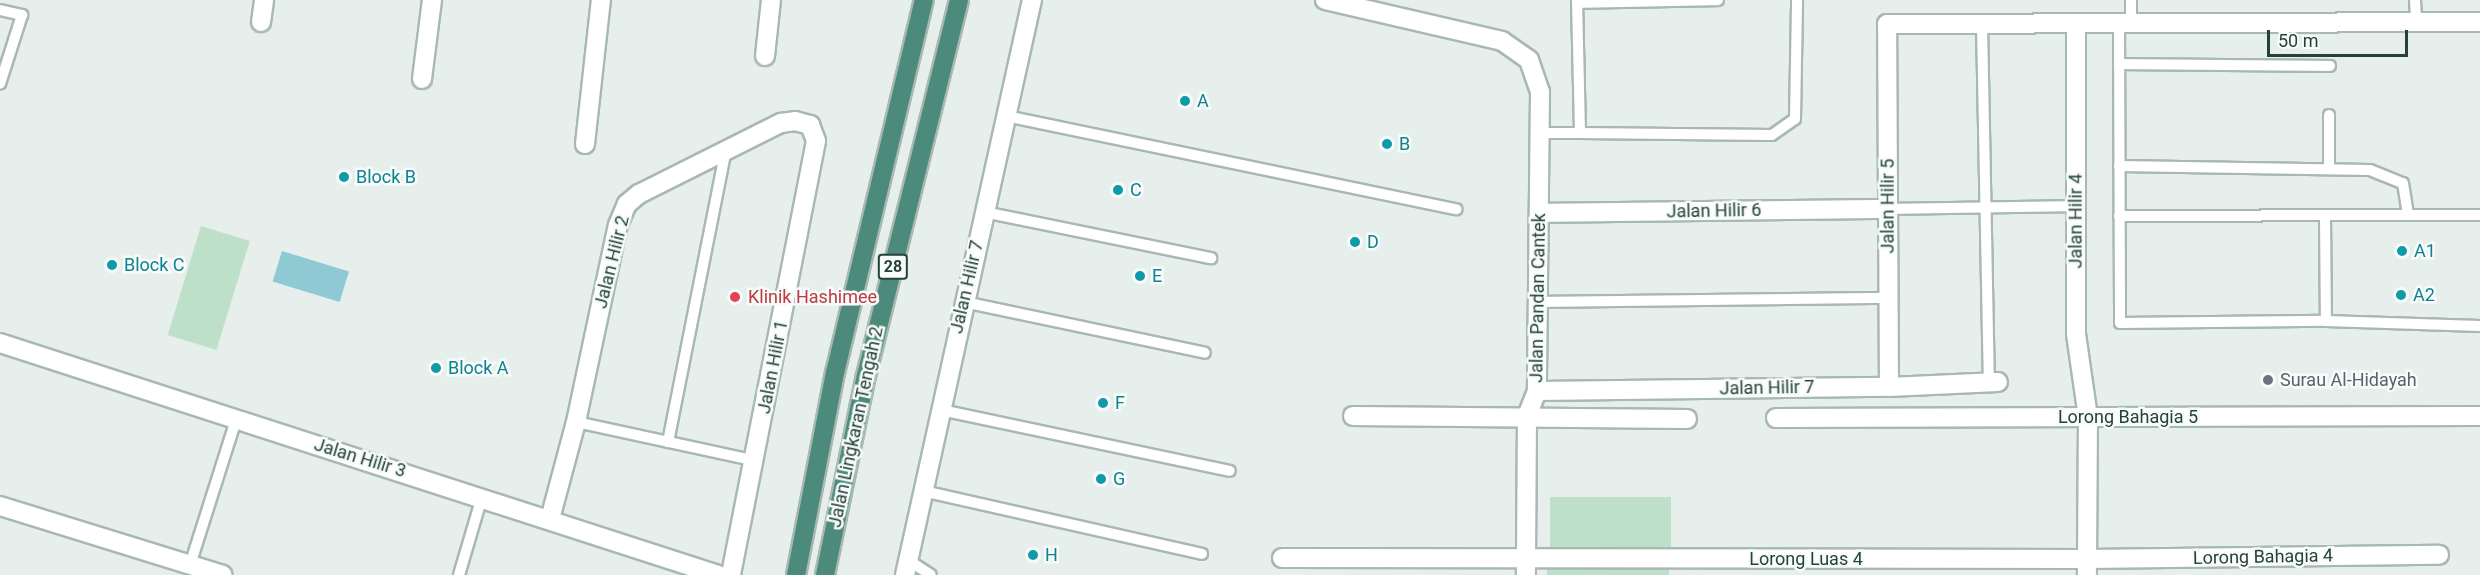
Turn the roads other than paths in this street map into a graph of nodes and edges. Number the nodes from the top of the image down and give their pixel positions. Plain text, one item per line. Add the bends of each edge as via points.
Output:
1 (264, 0) edge
2 (432, 0) edge
3 (601, 0) edge
4 (771, 0) edge
5 (924, 0) edge
6 (959, 0) edge
7 (1032, 0) edge
8 (1325, 0) edge
9 (1718, 0) edge
10 (1797, 0) edge
11 (2131, 0) edge
12 (2415, 0) edge
13 (1577, 1) edge
14 (0, 10) edge
15 (261, 22) dead end
16 (2416, 22) junction
17 (2480, 22) edge
18 (2125, 23) junction
19 (1982, 24) junction
20 (2076, 24) junction
21 (765, 56) dead end
22 (2119, 64) junction
23 (2330, 66) dead end
24 (422, 80) dead end
25 (0, 84) edge
26 (2329, 115) dead end
27 (1006, 116) junction
28 (810, 125) joint
29 (1540, 133) junction
30 (1580, 134) junction
31 (585, 144) dead end
32 (726, 150) junction
33 (2119, 166) junction
34 (2329, 169) junction
35 (2076, 206) junction
36 (1985, 208) junction
37 (1457, 209) dead end
38 (1888, 209) junction
39 (984, 212) junction
40 (1540, 213) junction
41 (2325, 215) junction
42 (2408, 215) junction
43 (2480, 215) edge
44 (2119, 216) junction
45 (1211, 258) dead end
46 (1889, 298) junction
47 (963, 302) junction
48 (1539, 302) junction
49 (2326, 321) junction
50 (2480, 326) edge
51 (0, 343) edge
52 (1205, 353) dead end
53 (1993, 382) joint
54 (1889, 387) junction
55 (1537, 391) junction
56 (941, 410) junction
57 (1353, 416) dead end
58 (1527, 416) junction
59 (2480, 416) edge
60 (2088, 417) junction
61 (1776, 418) dead end
62 (1687, 419) dead end
63 (236, 420) junction
64 (576, 422) junction
65 (668, 442) junction
66 (756, 461) junction
67 (1230, 471) dead end
68 (923, 491) junction
69 (482, 497) junction
70 (0, 506) edge
71 (550, 519) junction
72 (1202, 554) dead end
73 (2439, 555) dead end
74 (1282, 558) dead end
75 (907, 567) edge
76 (1526, 567) edge
77 (2087, 567) edge
78 (197, 569) edge
79 (223, 575) edge
80 (459, 575) edge
81 (718, 575) edge
82 (731, 575) edge
83 (796, 575) edge
84 (825, 575) edge
85 (931, 575) edge

1 - 15 street
2 - 24 street
3 - 31 street
4 - 21 street
5 - 83 highway, Jalan Lingkaran Tengah 2 / 28 via 835,373
6 - 84 highway, Jalan Lingkaran Tengah 2 / 28 via 866,376
7 - 27 street, Jalan Hilir 7
8 - 29 street, Jalan Pandan Cantek via 1502,41 1529,60 1540,92
9 - 13 lane
10 - 30 lane via 1795,119 1772,135
11 - 18 lane
12 - 16 lane
13 - 30 lane
14 - 25 lane via 22,15
16 - 17 street
16 - 18 street
18 - 20 street
18 - 22 lane
19 - 20 street
19 - 36 lane
19 - 38 street, Jalan Hilir 5 via 1887,24
20 - 35 street, Jalan Hilir 4
22 - 23 lane
22 - 33 lane
26 - 34 lane
27 - 37 lane
27 - 39 street, Jalan Hilir 7
28 - 32 street, Jalan Hilir 2 via 781,123
28 - 66 street, Jalan Hilir 1 via 816,141
29 - 30 lane
29 - 40 street, Jalan Pandan Cantek
32 - 64 street, Jalan Hilir 2 via 627,204 618,225
32 - 65 lane
33 - 34 lane
33 - 44 lane
34 - 42 lane via 2370,170 2403,183
35 - 36 lane
35 - 60 street, Jalan Hilir 4 via 2076,334
36 - 38 lane
36 - 53 lane
38 - 40 street, Jalan Hilir 6
38 - 46 street, Jalan Hilir 5
39 - 45 lane
39 - 47 street, Jalan Hilir 7
40 - 48 street, Jalan Pandan Cantek
41 - 42 lane
41 - 44 lane
41 - 49 lane
42 - 43 lane
44 - 49 lane via 2120,323
46 - 48 lane
46 - 54 street, Jalan Hilir 5
47 - 52 lane
47 - 56 street, Jalan Hilir 7
48 - 55 street, Jalan Pandan Cantek
49 - 50 lane
51 - 63 street, Jalan Hilir 3
53 - 54 street, Jalan Hilir 7
54 - 55 street, Jalan Hilir 7
55 - 58 street, Jalan Pandan Cantek
56 - 67 lane
56 - 68 street, Jalan Hilir 7
57 - 58 street
58 - 62 street
58 - 76 street, Jalan Pandan Cantek
59 - 60 street, Lorong Bahagia 5
60 - 61 street, Lorong Bahagia 5
60 - 77 street, Jalan Hilir 4
63 - 69 street, Jalan Hilir 3
63 - 78 lane
64 - 65 lane
64 - 71 street, Jalan Hilir 2
65 - 66 lane
66 - 82 street, Jalan Hilir 1
68 - 72 lane
68 - 75 street, Jalan Hilir 7
69 - 71 street, Jalan Hilir 3
69 - 80 lane
70 - 78 street
71 - 81 street, Jalan Hilir 3
73 - 77 street, Lorong Bahagia 4
74 - 76 street, Lorong Luas 4
75 - 85 lane
76 - 77 street, Lorong Luas 4
78 - 79 street

